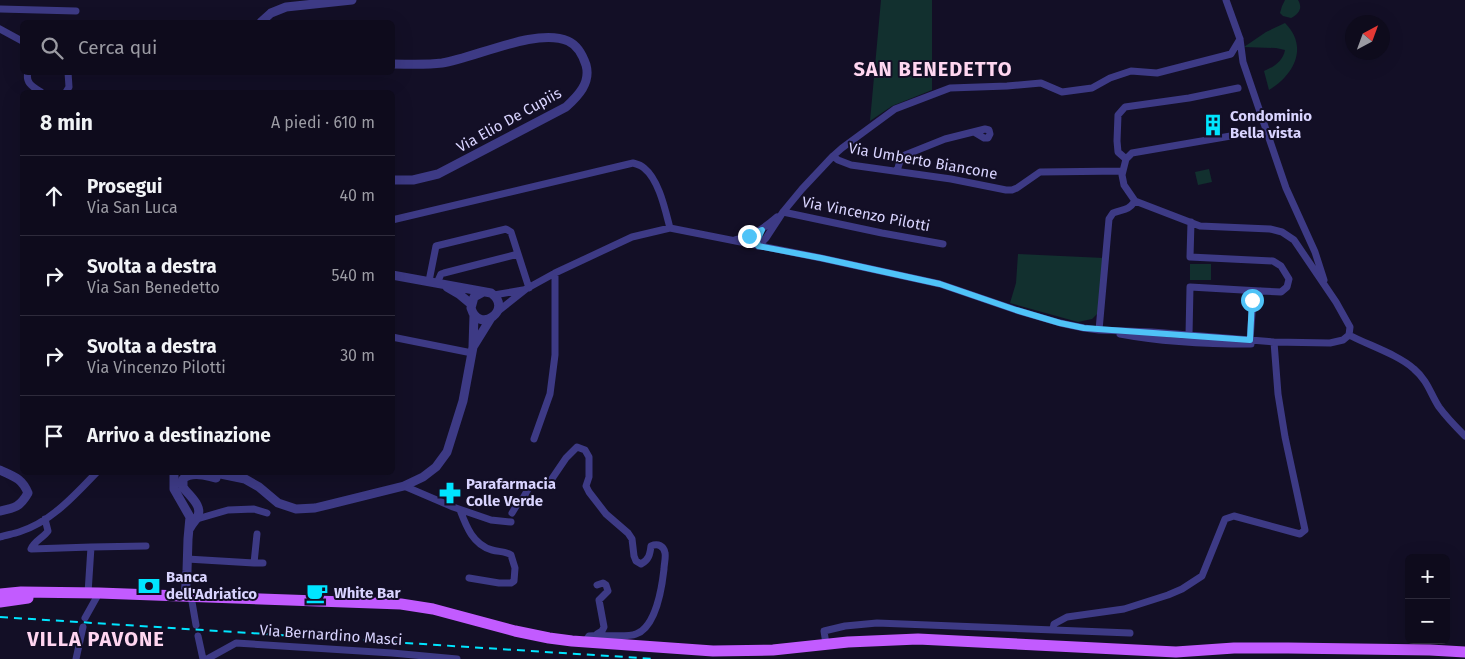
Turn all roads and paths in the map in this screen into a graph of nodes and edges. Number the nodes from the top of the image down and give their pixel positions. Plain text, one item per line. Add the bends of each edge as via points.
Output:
1 (352, 0) edge
2 (1226, 0) edge
3 (0, 9) edge
4 (76, 11) dead end
5 (263, 20) edge
6 (0, 29) edge
7 (1240, 39) junction
8 (20, 40) edge
9 (395, 64) edge
10 (27, 75) edge
11 (68, 75) edge
12 (1238, 88) dead end
13 (37, 90) edge
14 (67, 90) edge
15 (974, 132) dead end
16 (1248, 133) dead end
17 (833, 156) junction
18 (1126, 159) junction
19 (897, 171) junction
20 (1123, 171) junction
21 (395, 180) edge
22 (1135, 201) junction
23 (783, 212) junction
24 (395, 219) edge
25 (1190, 222) junction
26 (670, 228) junction
27 (762, 230) junction
28 (770, 234) junction
29 (732, 241) junction
30 (942, 244) dead end
31 (758, 246) junction
32 (776, 249) junction
33 (518, 254) junction
34 (555, 273) junction
35 (395, 275) edge
36 (435, 282) junction
37 (1325, 285) junction
38 (528, 289) junction
39 (1261, 291) junction
40 (483, 292) junction
41 (494, 295) junction
42 (471, 304) junction
43 (474, 315) junction
44 (494, 315) junction
45 (1099, 330) junction
46 (1189, 335) junction
47 (1349, 335) junction
48 (395, 337) edge
49 (1250, 340) junction
50 (1274, 342) junction
51 (473, 350) junction
52 (1465, 436) edge
53 (534, 439) dead end
54 (0, 470) edge
55 (94, 475) edge
56 (173, 475) edge
57 (228, 475) edge
58 (240, 477) junction
59 (404, 486) junction
60 (460, 510) junction
61 (0, 511) edge
62 (266, 513) dead end
63 (512, 513) dead end
64 (45, 519) junction
65 (197, 519) junction
66 (511, 522) dead end
67 (189, 530) junction
68 (258, 534) dead end
69 (0, 537) edge
70 (146, 546) dead end
71 (91, 547) junction
72 (187, 559) junction
73 (254, 563) junction
74 (263, 563) dead end
75 (469, 578) dead end
76 (597, 585) dead end
77 (0, 586) edge
78 (55, 593) junction
79 (93, 593) junction
80 (0, 594) edge
81 (188, 596) junction
82 (0, 602) edge
83 (85, 618) dead end
84 (196, 625) dead end
85 (83, 627) dead end
86 (1052, 629) junction
87 (1130, 633) dead end
88 (597, 635) junction
89 (198, 636) dead end
90 (585, 642) junction
91 (826, 644) junction
92 (1465, 652) edge
93 (392, 656) edge
94 (76, 659) edge
95 (205, 659) edge
96 (448, 659) edge
97 (457, 659) edge

1 - 5 street via 286,7
2 - 7 street
3 - 4 street
6 - 8 street
7 - 17 street, Via Vincenzo Pilotti via 1231,54 1156,73 1131,71 1092,88 1062,92 1041,83 950,88 895,109
7 - 37 street via 1243,62 1286,188 1315,252
9 - 21 street, Via Elio De Cupiis via 442,63 547,37 569,41 583,56 587,69 579,96 566,107 438,174
10 - 13 street via 29,84
11 - 14 street
12 - 18 street via 1125,107 1118,114 1116,141 1118,152
15 - 19 street via 945,138 905,154
16 - 18 street via 1132,153
17 - 19 street, Via Umberto Biancone via 851,165
17 - 23 street, Via Vincenzo Pilotti
18 - 20 street
19 - 20 street, Via Umberto Biancone via 1012,190 1040,172
20 - 22 street via 1124,185
22 - 25 street
22 - 45 street via 1125,210 1113,213 1110,219
23 - 27 street, Via Vincenzo Pilotti
23 - 28 street, Via Vincenzo Pilotti
23 - 30 street, Via Vincenzo Pilotti
24 - 26 street via 633,163 651,175
25 - 37 street via 1200,226 1282,232 1294,240
25 - 39 street via 1190,257 1273,261 1281,266 1289,279 1286,287 1281,292
26 - 29 street
26 - 34 street via 632,237
27 - 29 street, Via Vincenzo Pilotti
27 - 31 street
28 - 31 street, Via Vincenzo Pilotti
28 - 32 street via 768,242
29 - 31 street
31 - 32 street
32 - 45 street via 937,284 1060,323
33 - 36 street via 444,273
33 - 36 street via 511,232 506,229 439,244 435,249
33 - 38 street
34 - 38 street
34 - 53 street via 555,355 550,394
35 - 36 street
36 - 40 street
36 - 42 street
37 - 47 street via 1350,327
38 - 41 street
38 - 44 street
39 - 46 street via 1190,287
39 - 49 street via 1252,300
40 - 41 street
40 - 42 street via 474,297
41 - 44 street via 498,303
42 - 43 street
43 - 44 street via 482,320
43 - 51 street
44 - 51 street
45 - 46 street
45 - 50 street via 1137,337 1220,344
46 - 49 street
47 - 50 street via 1330,343
47 - 52 street via 1413,368
48 - 51 street
49 - 50 street
50 - 86 street via 1278,394 1303,533 1234,516 1225,519 1202,576 1182,589 1124,609 1067,617 1054,624
51 - 59 street via 463,401 446,452 436,467
54 - 61 street via 18,479 28,493 16,508
55 - 64 street via 64,506
56 - 67 street via 174,489 190,517
57 - 58 street
58 - 59 street via 278,503 296,509 315,508
58 - 65 street via 220,479 192,475 183,479 183,487 199,508
59 - 60 street
60 - 66 street via 491,520
60 - 75 street via 472,536 483,547 512,555 515,568 511,583
62 - 65 street via 254,509 228,510
63 - 88 street via 531,484 547,486 577,447 585,450 589,457 586,486 589,492 606,514 628,533 636,561 646,562 651,546 662,547 666,555 662,587 648,623 634,635
64 - 69 street via 20,532
64 - 71 street via 48,531 31,549
65 - 67 street
67 - 72 street
68 - 73 street
70 - 71 street
71 - 79 street
72 - 73 street
72 - 81 street
73 - 74 street
76 - 88 street via 603,583 608,591 598,600 604,627
77 - 78 main road via 18,585
78 - 79 main road
78 - 80 main road
78 - 82 main road
79 - 81 main road
79 - 83 street
81 - 84 street
81 - 90 main road via 410,605 533,636
85 - 94 street
86 - 87 street
86 - 91 street via 846,626 824,631
88 - 90 street via 589,636
89 - 95 street
90 - 91 main road via 730,652
91 - 92 main road via 918,639 1176,652 1234,648
93 - 95 street, Via Bernardino Masci via 236,643
93 - 96 street, Via Bernardino Masci
96 - 97 street, Via Bernardino Masci

